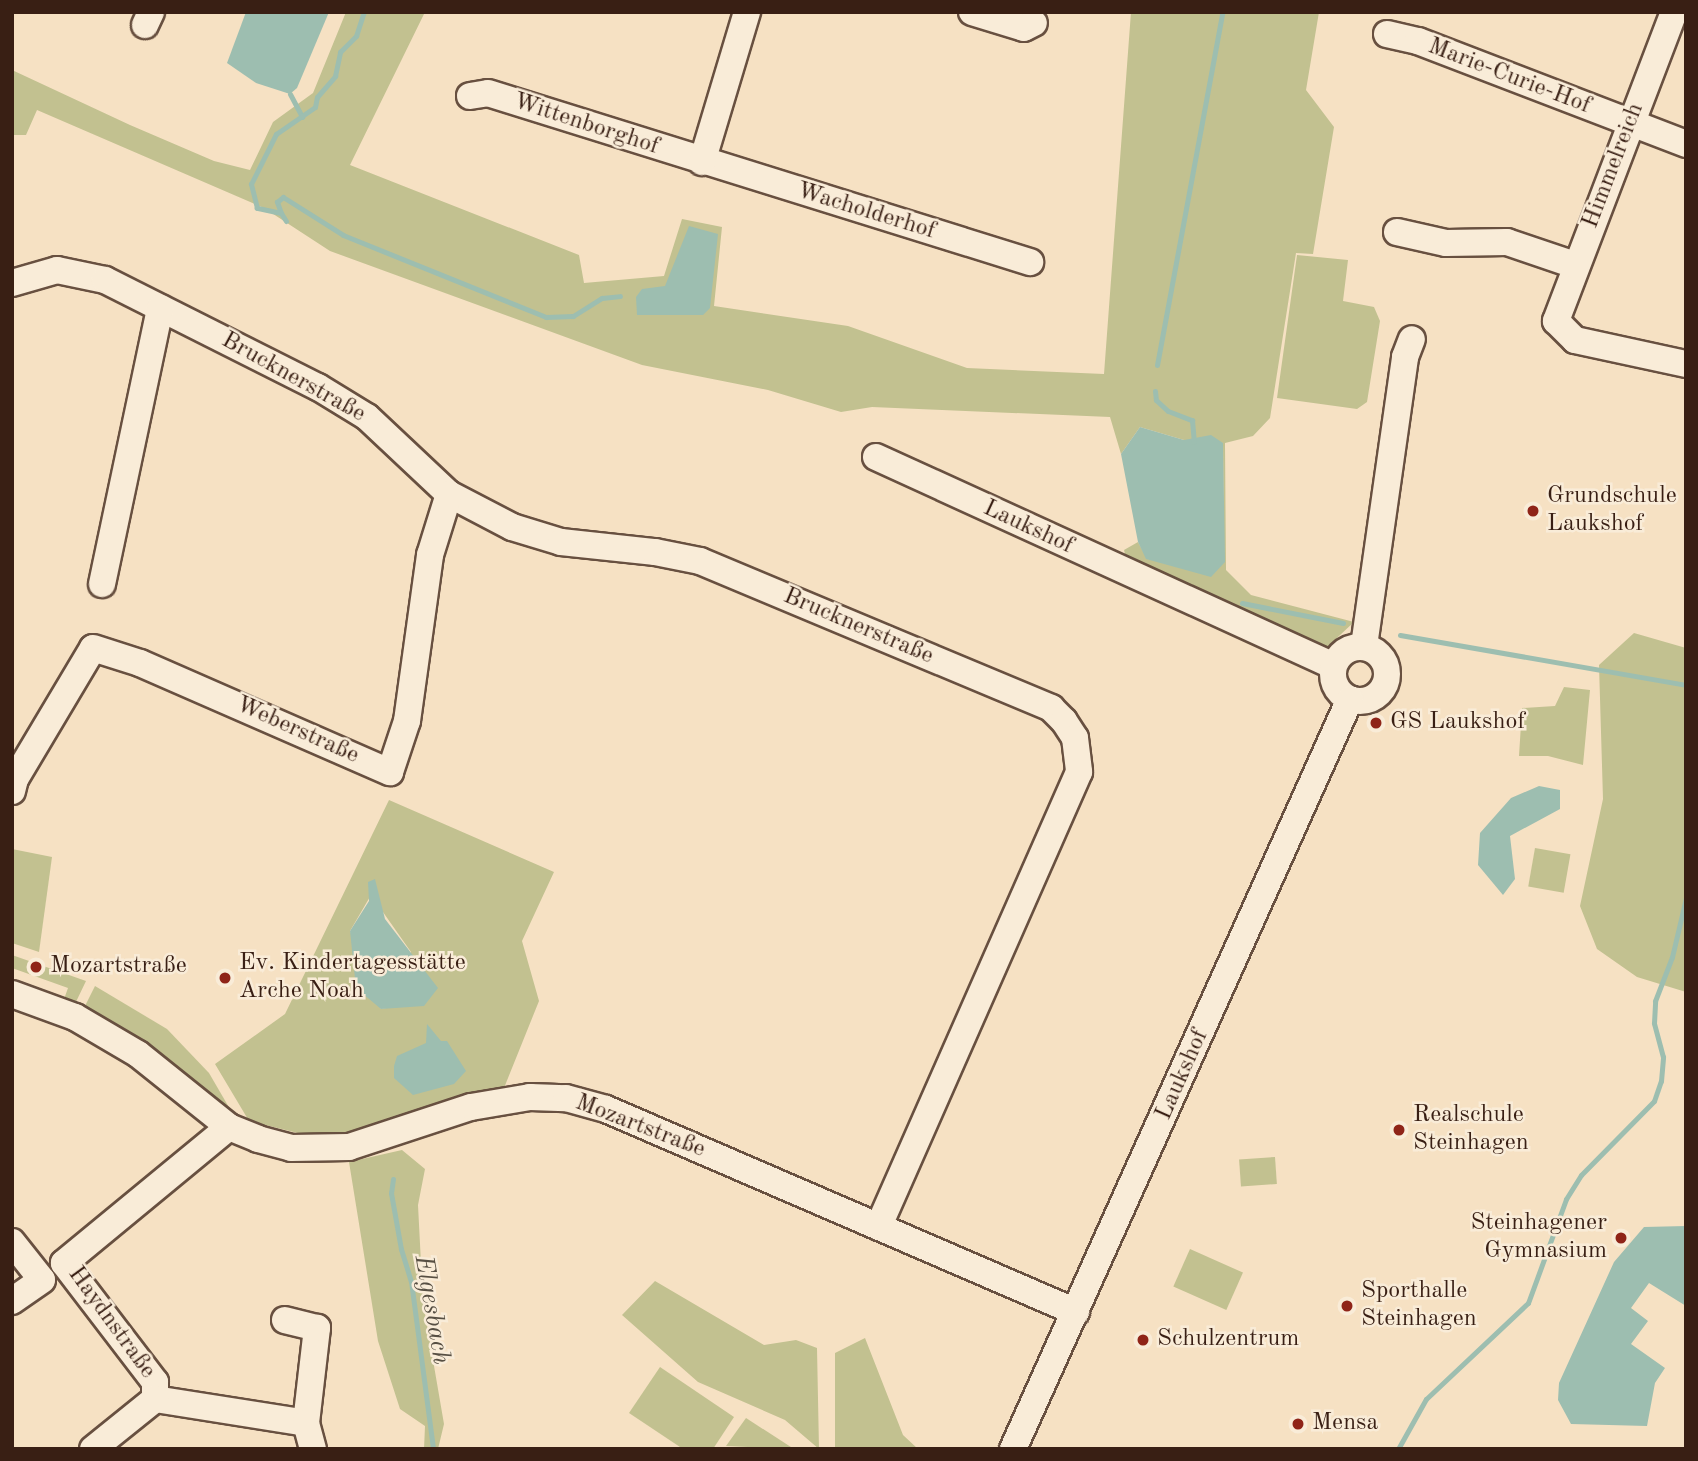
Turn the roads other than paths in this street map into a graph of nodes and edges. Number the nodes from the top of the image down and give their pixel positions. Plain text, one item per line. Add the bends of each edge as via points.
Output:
1 (747, 12) edge
2 (972, 12) edge
3 (1674, 12) edge
4 (1034, 23) dead end
5 (1387, 34) dead end
6 (470, 96) dead end
7 (1630, 124) junction
8 (1686, 144) edge
9 (702, 162) junction
10 (1397, 232) dead end
11 (1030, 262) dead end
12 (1575, 265) junction
13 (13, 280) edge
14 (160, 308) junction
15 (1412, 339) dead end
16 (1686, 364) edge
17 (876, 457) dead end
18 (449, 494) junction
19 (102, 584) dead end
20 (1364, 646) junction
21 (1334, 666) junction
22 (1350, 699) junction
23 (12, 791) edge
24 (12, 993) edge
25 (229, 1127) junction
26 (878, 1227) junction
27 (12, 1242) edge
28 (12, 1301) edge
29 (1076, 1312) junction
30 (285, 1320) dead end
31 (155, 1399) junction
32 (306, 1423) junction
33 (93, 1449) edge
34 (313, 1449) edge
35 (1013, 1449) edge

1 - 9 street
2 - 4 street via 1024,28
3 - 7 street, Himmelreich
5 - 7 street, Marie-Curie-Hof via 1418,41
6 - 9 street, Wittenborghof via 488,93
7 - 8 street, Marie-Curie-Hof
7 - 12 street, Himmelreich
9 - 11 street, Wacholderhof
10 - 12 street via 1446,243 1507,242
12 - 16 street, Himmelreich via 1556,321 1574,340
13 - 14 street, Brucknerstraße via 49,271 80,271
14 - 18 street, Brucknerstraße via 318,387 367,417
14 - 19 street
15 - 20 street via 1405,357
17 - 21 street, Laukshof
18 - 23 street, Weberstraße via 430,555 407,721 390,772 140,663 93,648
18 - 26 street, Brucknerstraße via 512,527 561,542 700,561 1051,708 1075,738 1079,772
20 - 21 street via 1349,649
20 - 22 street via 1381,655 1387,681 1368,700
21 - 22 street via 1338,689
22 - 29 street, Laukshof
24 - 25 street, Mozartstraße via 75,1017 138,1054
25 - 26 street, Mozartstraße via 291,1147 349,1147 471,1107 530,1097 566,1098 606,1109
25 - 31 street, Haydnstraße via 64,1263 155,1382
26 - 29 street, Mozartstraße
27 - 28 street via 42,1280
29 - 35 street, Laukshof
30 - 32 street via 317,1328
31 - 32 street, Haydnstraße
31 - 33 street
32 - 34 street

